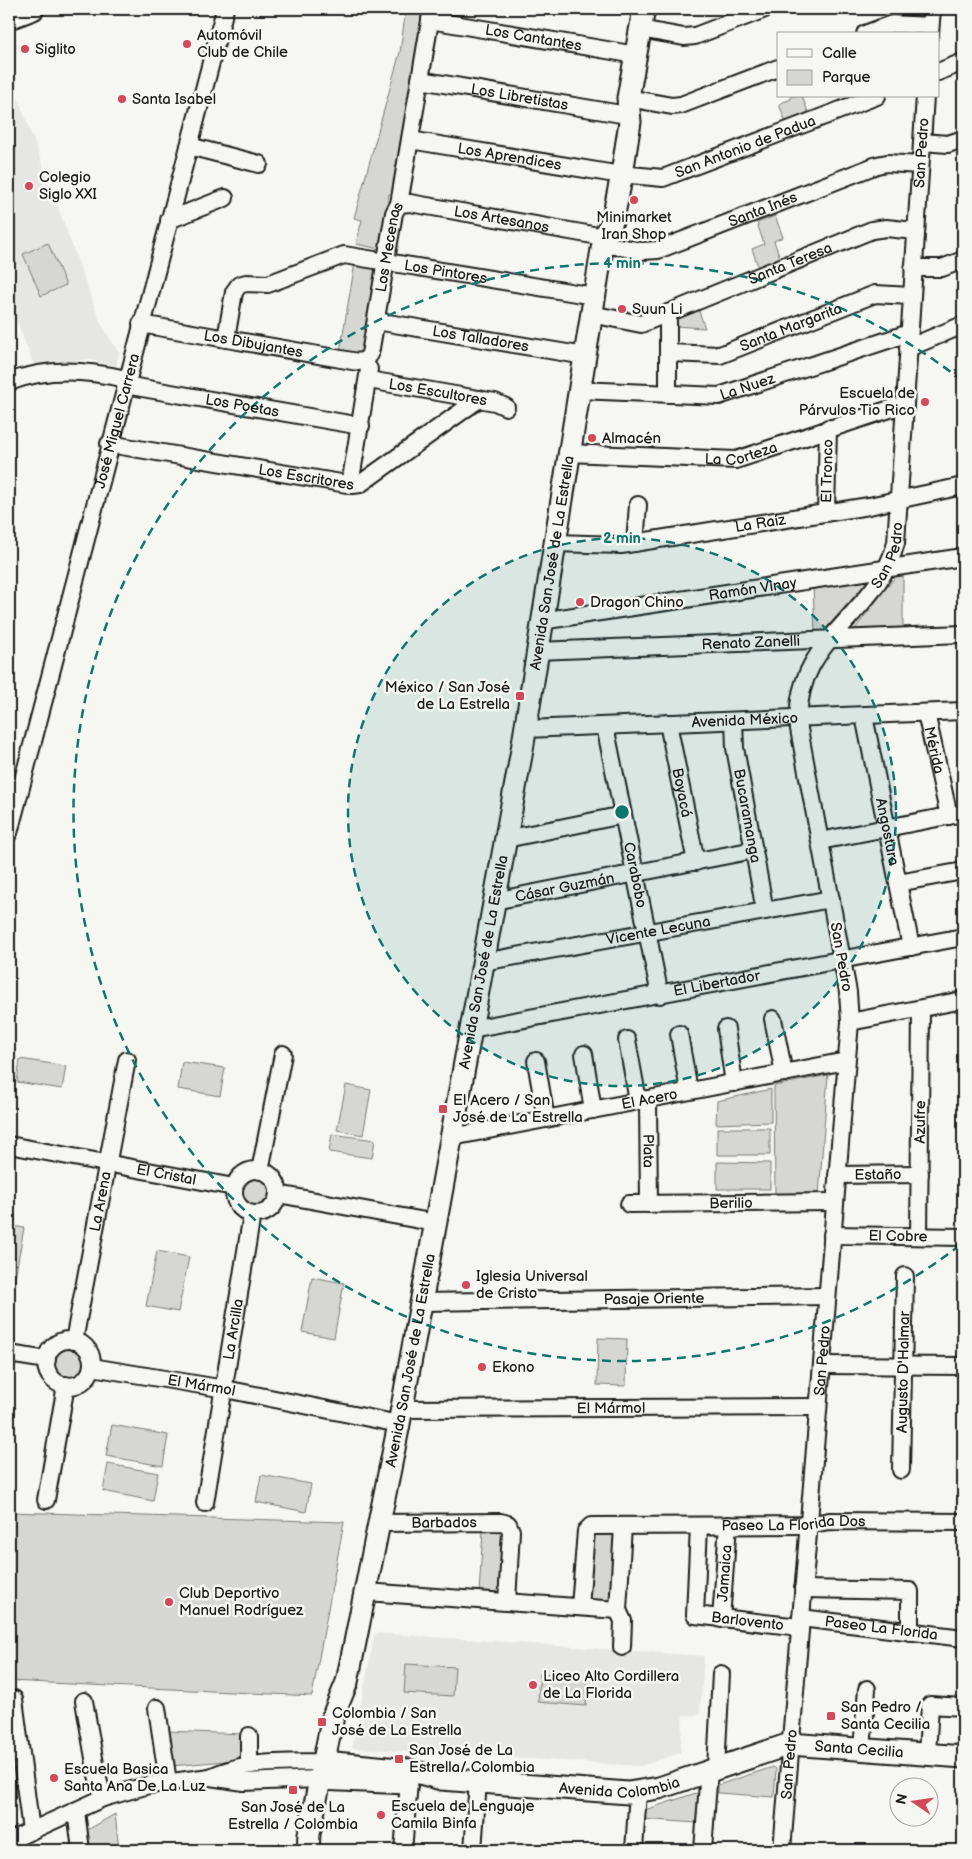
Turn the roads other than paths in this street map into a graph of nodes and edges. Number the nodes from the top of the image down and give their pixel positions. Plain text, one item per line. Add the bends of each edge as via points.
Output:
1 (33, 9) edge
2 (225, 9) edge
3 (765, 9) edge
4 (932, 9) edge
5 (431, 14) edge
6 (9, 18) edge
7 (642, 19) edge
8 (930, 30) edge
9 (871, 32) edge
10 (636, 55) junction
11 (963, 62) edge
12 (777, 68) edge
13 (940, 71) edge
14 (420, 80) junction
15 (872, 98) edge
16 (925, 98) edge
17 (624, 106) junction
18 (963, 139) edge
19 (410, 140) junction
20 (922, 142) junction
21 (189, 146) junction
22 (259, 164) dead end
23 (920, 165) junction
24 (615, 174) junction
25 (225, 198) dead end
26 (399, 204) junction
27 (169, 220) junction
28 (915, 231) junction
29 (604, 240) junction
30 (963, 260) edge
31 (386, 262) junction
32 (913, 268) junction
33 (911, 296) junction
34 (593, 305) junction
35 (668, 313) junction
36 (376, 321) junction
37 (141, 324) junction
38 (963, 325) edge
39 (226, 339) junction
40 (908, 340) junction
41 (668, 353) junction
42 (585, 356) junction
43 (366, 360) junction
44 (368, 380) junction
45 (9, 382) edge
46 (125, 382) junction
47 (579, 390) junction
48 (668, 394) junction
49 (479, 400) junction
50 (905, 404) junction
51 (506, 407) dead end
52 (360, 426) junction
53 (828, 428) junction
54 (109, 444) junction
55 (568, 453) junction
56 (350, 485) junction
57 (963, 486) edge
58 (899, 500) junction
59 (638, 505) dead end
60 (826, 513) junction
61 (554, 543) junction
62 (634, 543) junction
63 (963, 557) edge
64 (888, 568) junction
65 (542, 621) junction
66 (963, 634) edge
67 (830, 640) junction
68 (537, 651) junction
69 (963, 712) edge
70 (926, 713) junction
71 (864, 716) junction
72 (798, 718) junction
73 (734, 721) junction
74 (668, 723) junction
75 (605, 726) junction
76 (526, 729) junction
77 (623, 815) junction
78 (956, 815) edge
79 (887, 828) junction
80 (9, 832) edge
81 (506, 839) junction
82 (820, 841) junction
83 (754, 850) junction
84 (696, 862) junction
85 (963, 871) edge
86 (635, 874) junction
87 (898, 883) junction
88 (831, 899) junction
89 (494, 901) junction
90 (765, 911) junction
91 (647, 932) junction
92 (963, 936) edge
93 (911, 946) junction
94 (842, 960) junction
95 (483, 962) junction
96 (660, 995) junction
97 (963, 1000) edge
98 (921, 1009) junction
99 (773, 1019) dead end
100 (850, 1022) junction
101 (726, 1029) dead end
102 (471, 1030) junction
103 (678, 1034) dead end
104 (627, 1040) dead end
105 (283, 1054) dead end
106 (584, 1054) dead end
107 (127, 1060) dead end
108 (536, 1061) dead end
109 (846, 1061) junction
110 (784, 1073) junction
111 (734, 1083) junction
112 (689, 1091) junction
113 (643, 1100) junction
114 (593, 1110) junction
115 (546, 1118) junction
116 (452, 1137) junction
117 (9, 1145) edge
118 (107, 1163) junction
119 (260, 1171) junction
120 (920, 1174) junction
121 (837, 1175) junction
122 (234, 1187) junction
123 (278, 1194) junction
124 (835, 1202) junction
125 (629, 1204) dead end
126 (649, 1204) junction
127 (252, 1214) junction
128 (436, 1223) junction
129 (832, 1235) junction
130 (919, 1236) junction
131 (963, 1237) edge
132 (904, 1276) dead end
133 (827, 1296) junction
134 (422, 1302) junction
135 (74, 1341) junction
136 (9, 1354) edge
137 (47, 1360) junction
138 (822, 1365) junction
139 (903, 1366) junction
140 (963, 1366) edge
141 (92, 1367) junction
142 (66, 1385) junction
143 (225, 1389) junction
144 (818, 1407) junction
145 (401, 1417) junction
146 (901, 1470) dead end
147 (46, 1500) dead end
148 (205, 1503) dead end
149 (963, 1522) edge
150 (379, 1523) junction
151 (808, 1525) junction
152 (623, 1526) junction
153 (699, 1526) junction
154 (728, 1526) junction
155 (803, 1589) junction
156 (366, 1592) junction
157 (507, 1602) junction
158 (580, 1608) junction
159 (618, 1610) junction
160 (695, 1615) joint
161 (721, 1619) junction
162 (800, 1623) junction
163 (910, 1632) junction
164 (963, 1638) edge
165 (622, 1647) dead end
166 (721, 1674) dead end
167 (867, 1689) dead end
168 (14, 1698) dead end
169 (84, 1701) dead end
170 (157, 1708) dead end
171 (963, 1708) edge
172 (249, 1736) dead end
173 (790, 1744) junction
174 (862, 1749) junction
175 (927, 1754) junction
176 (963, 1757) edge
177 (249, 1764) junction
178 (713, 1769) junction
179 (329, 1771) junction
180 (210, 1777) junction
181 (441, 1779) junction
182 (168, 1782) junction
183 (478, 1782) junction
184 (410, 1784) junction
185 (638, 1792) junction
186 (103, 1798) junction
187 (76, 1811) junction
188 (31, 1832) junction
189 (9, 1841) edge
190 (81, 1850) edge
191 (308, 1850) edge
192 (317, 1850) edge
193 (403, 1850) edge
194 (473, 1850) edge
195 (634, 1850) edge
196 (704, 1850) edge
197 (782, 1850) edge

1 - 6 main road
2 - 21 street, José Miguel Carrera
3 - 7 street via 684,37
4 - 8 street
5 - 10 street, Los Cantantes
5 - 14 street, Los Mecenas
7 - 10 main road, Avenida San José de La Estrella
8 - 9 street via 892,24
10 - 17 main road, Avenida San José de La Estrella
11 - 13 street
12 - 17 street, Los Libretistas via 681,105
14 - 17 street, Los Libretistas
14 - 19 street, Los Mecenas
15 - 24 street, San Antonio de Padua via 670,177
16 - 20 street, San Pedro
17 - 24 main road, Avenida San José de La Estrella via 630,122
18 - 20 street via 948,144
19 - 24 street, Los Aprendices
19 - 26 street, Los Mecenas
20 - 23 street, San Pedro
21 - 22 street
21 - 27 street, José Miguel Carrera
23 - 28 street, San Pedro
23 - 29 street, Santa Inés via 877,165 658,250 642,250
24 - 29 main road, Avenida San José de La Estrella via 613,219
25 - 27 street
26 - 29 street, Los Artesanos via 410,203
26 - 31 street, Los Mecenas via 394,213
27 - 37 street, José Miguel Carrera
28 - 32 street, San Pedro
28 - 35 street, Santa Teresa via 872,230
29 - 34 main road, Avenida San José de La Estrella
30 - 32 street via 942,268
31 - 34 street, Los Pintores
31 - 36 street, Los Mecenas
31 - 39 street, Los Pintores via 344,255 268,284 239,285 234,292
32 - 33 street, San Pedro
33 - 40 street, San Pedro
33 - 41 street, Santa Margarita via 875,294 720,355
34 - 35 street, Santa Teresa via 641,324
34 - 42 main road, Avenida San José de La Estrella
35 - 41 street
36 - 42 street, Los Talladores
36 - 43 street, Los Mecenas
37 - 39 street, Los Dibujantes
37 - 46 street, José Miguel Carrera
38 - 40 street, La Nuez
39 - 43 street, Los Dibujantes via 358,362
40 - 48 street, La Nuez via 719,396
40 - 50 street, San Pedro
41 - 48 street
42 - 47 main road, Avenida San José de La Estrella
43 - 44 street, Los Mecenas
44 - 49 street, Los Escultores
44 - 52 street, Los Mecenas
45 - 46 street, Los Poetas via 55,371 85,371
46 - 52 street, Los Poetas
46 - 54 street, José Miguel Carrera
47 - 48 street, La Nuez
47 - 55 main road, Avenida San José de La Estrella
49 - 51 street, Los Escultores
49 - 56 street, Los Escritores via 360,484
50 - 53 street, La Corteza
50 - 58 street, San Pedro
52 - 56 street, Los Mecenas
53 - 55 street, La Corteza via 736,460
53 - 60 street, El Tronco
54 - 56 street, Los Escritores
54 - 80 street, José Miguel Carrera
55 - 61 main road, Avenida San José de La Estrella
57 - 58 street, La Raíz
58 - 60 street, La Raíz
58 - 64 street, San Pedro via 896,543
59 - 62 street
60 - 62 street, La Raíz
61 - 62 street, La Raíz
61 - 65 main road, Avenida San José de La Estrella
63 - 64 street, Ramón Vinay
64 - 65 street, Ramón Vinay
64 - 67 street, San Pedro via 877,586
65 - 68 main road, Avenida San José de La Estrella
66 - 67 street, Renato Zanelli
67 - 68 street, Renato Zanelli
67 - 72 street, San Pedro via 814,658 808,671
68 - 76 main road, Avenida San José de La Estrella
69 - 70 street, Avenida México
70 - 71 street, Avenida México
70 - 78 street, Mérida
71 - 72 street, Avenida México
71 - 79 street, Angostura
72 - 73 street, Avenida México
72 - 82 street, San Pedro
73 - 74 street, Avenida México
73 - 83 street, Bucaramanga via 733,737
74 - 75 street, Avenida México
74 - 84 street, Boyacá
75 - 76 street, Avenida México
75 - 77 street, Carabobo
76 - 81 main road, Avenida San José de La Estrella
77 - 81 street
77 - 86 street, Carabobo
78 - 79 street
79 - 82 street
79 - 87 street, Angostura
81 - 89 main road, Avenida San José de La Estrella
82 - 88 street, San Pedro
83 - 84 street, Cásar Guzmán
83 - 90 street, Bucaramanga
84 - 86 street, Cásar Guzmán
85 - 87 street
86 - 89 street, Cásar Guzmán
86 - 91 street, Carabobo
87 - 93 street, Angostura
88 - 90 street, Vicente Lecuna
88 - 94 street, San Pedro
89 - 95 main road, Avenida San José de La Estrella
90 - 91 street, Vicente Lecuna
91 - 95 street, Vicente Lecuna
91 - 96 street, Carabobo
92 - 93 street, El Libertador
93 - 94 street, El Libertador
94 - 96 street, El Libertador
94 - 100 street, San Pedro
95 - 102 main road, Avenida San José de La Estrella
96 - 102 street, El Libertador
97 - 98 street
98 - 100 street
98 - 120 street, Azufre
99 - 110 street
100 - 109 street, San Pedro
101 - 111 street
102 - 116 main road, Avenida San José de La Estrella
103 - 112 street
104 - 113 street, Plata
105 - 119 street
106 - 114 street
107 - 118 street, La Arena
108 - 115 street
109 - 110 street, El Acero
109 - 121 street, San Pedro
110 - 111 street, El Acero
111 - 112 street, El Acero
112 - 113 street, El Acero
113 - 114 street, El Acero
113 - 126 street, Plata
114 - 115 street, El Acero
115 - 116 street, El Acero
116 - 128 main road, Avenida San José de La Estrella
117 - 118 street, El Cristal
118 - 122 street, El Cristal
118 - 135 street, La Arena
119 - 122 street via 242,1175
119 - 123 street via 275,1180
120 - 121 street, Estaño
120 - 130 street, Azufre
121 - 124 street, San Pedro
122 - 127 street via 236,1202
123 - 127 street via 272,1208
123 - 128 street
124 - 126 street, Berilio
124 - 129 street, San Pedro
125 - 126 street, Berilio
127 - 143 street, La Arcilla
128 - 134 main road, Avenida San José de La Estrella
129 - 130 street, El Cobre
129 - 133 street, San Pedro
130 - 131 street, El Cobre
132 - 139 street, Augusto D'Halmar
133 - 134 street, Pasaje Oriente
133 - 138 street, San Pedro
134 - 145 main road, Avenida San José de La Estrella
135 - 137 street via 58,1343
135 - 141 street via 88,1351
136 - 137 street
137 - 142 street via 50,1375
138 - 139 street
138 - 144 street, San Pedro
139 - 140 street
139 - 146 street, Augusto D'Halmar
141 - 142 street via 84,1380
141 - 143 street, El Mármol
142 - 147 street
143 - 145 street, El Mármol
143 - 148 street, La Arcilla
144 - 145 street, El Mármol
144 - 151 street, San Pedro
145 - 150 main road, Avenida San José de La Estrella
149 - 151 street, Paseo La Florida Dos via 829,1521
150 - 156 main road, Avenida San José de La Estrella
150 - 157 street, Barbados via 508,1524 511,1531
151 - 154 street, Paseo La Florida Dos
151 - 155 street, San Pedro
152 - 153 street, Paseo La Florida Dos
152 - 158 street, Paseo La Florida Dos via 590,1526 586,1529
152 - 159 street
153 - 154 street, Paseo La Florida Dos
153 - 160 street, Jamaica
154 - 161 street, Jamaica
155 - 162 street, San Pedro
155 - 163 street via 910,1591
156 - 157 street
156 - 179 main road, Avenida San José de La Estrella via 347,1682 347,1714
157 - 158 street
158 - 159 street
159 - 165 street via 623,1621
160 - 161 street, Barlovento
161 - 162 street, Barlovento
162 - 163 street, Paseo La Florida
162 - 173 street, San Pedro
163 - 164 street, Paseo La Florida
166 - 178 street
167 - 174 street
168 - 188 street
169 - 186 street
170 - 182 street
171 - 175 street via 930,1705
172 - 177 street
173 - 174 main road, Santa Cecilia
173 - 178 main road, Avenida Colombia
173 - 197 street, San Pedro
174 - 175 main road, Santa Cecilia
175 - 176 main road, Santa Cecilia
177 - 179 street, Avenida Colombia
177 - 180 street, Avenida Colombia
178 - 185 main road, Avenida Colombia
178 - 196 street
179 - 180 street, Avenida Colombia via 244,1782
179 - 181 main road, Avenida Colombia via 409,1770
179 - 184 main road, Avenida Colombia
179 - 191 main road, Avenida San José de La Estrella via 309,1834
179 - 192 main road, Avenida San José de La Estrella via 323,1836
180 - 182 street, Avenida Colombia
181 - 183 main road, Avenida Colombia
181 - 184 main road, Avenida Colombia
182 - 186 street, Avenida Colombia
183 - 185 main road, Avenida Colombia
183 - 194 street
184 - 193 street
185 - 195 street
186 - 187 street, Avenida Colombia
187 - 188 street, Avenida Colombia
187 - 190 street
188 - 189 street, Avenida Colombia

